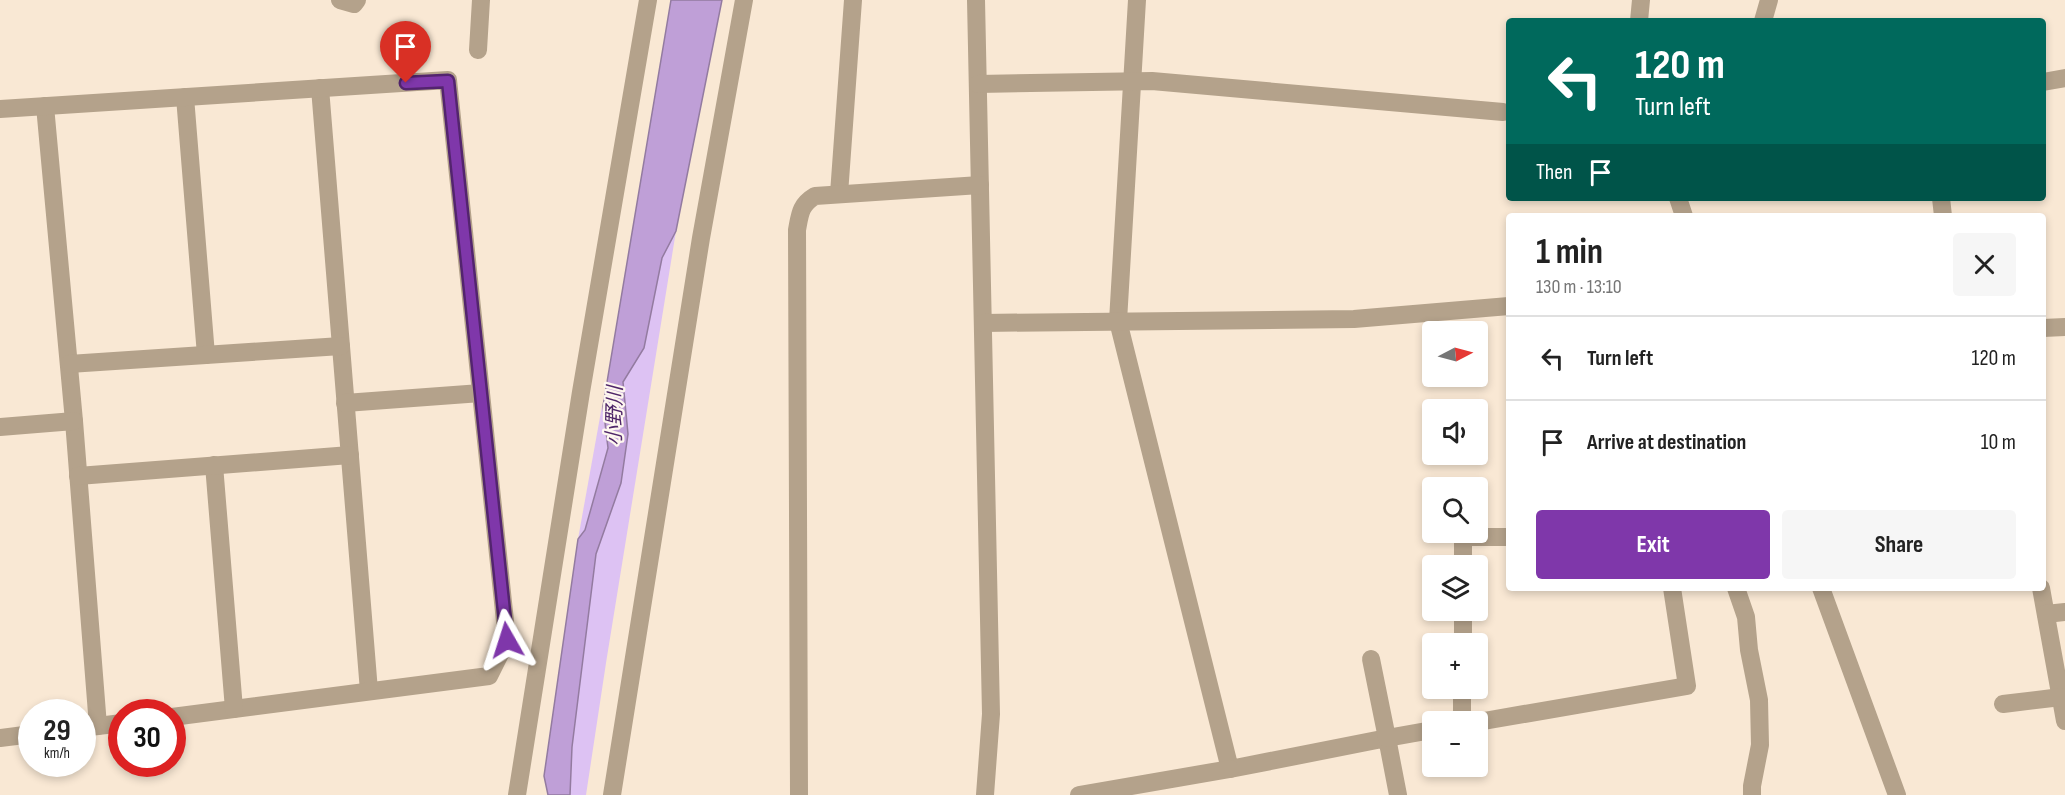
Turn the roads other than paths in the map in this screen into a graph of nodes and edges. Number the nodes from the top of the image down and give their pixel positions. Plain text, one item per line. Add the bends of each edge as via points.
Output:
1 (340, 0) edge
2 (357, 0) edge
3 (481, 0) edge
4 (648, 0) edge
5 (744, 0) edge
6 (853, 0) edge
7 (976, 0) edge
8 (1137, 0) edge
9 (1641, 0) edge
10 (1769, 0) edge
11 (1639, 18) edge
12 (1764, 18) edge
13 (478, 50) dead end
14 (2065, 78) edge
15 (1131, 81) junction
16 (2046, 81) edge
17 (978, 84) junction
18 (320, 88) junction
19 (185, 97) junction
20 (45, 106) junction
21 (0, 109) edge
22 (1503, 112) dead end
23 (980, 185) junction
24 (839, 194) junction
25 (1506, 306) edge
26 (1118, 321) junction
27 (983, 323) junction
28 (2065, 327) edge
29 (2046, 328) edge
30 (341, 346) junction
31 (206, 355) junction
32 (69, 364) junction
33 (481, 393) junction
34 (345, 403) junction
35 (74, 421) junction
36 (0, 427) edge
37 (350, 455) junction
38 (214, 465) junction
39 (78, 476) junction
40 (1506, 537) edge
41 (1463, 555) edge
42 (1672, 591) edge
43 (1737, 591) edge
44 (1822, 591) edge
45 (2042, 591) edge
46 (2065, 612) edge
47 (2046, 614) junction
48 (1371, 659) dead end
49 (369, 692) junction
50 (2061, 697) junction
51 (89, 699) edge
52 (2002, 704) dead end
53 (234, 709) junction
54 (186, 715) edge
55 (1488, 720) edge
56 (2065, 721) edge
57 (1422, 732) edge
58 (18, 736) edge
59 (0, 738) edge
60 (1387, 738) junction
61 (1230, 768) junction
62 (517, 795) edge
63 (612, 795) edge
64 (798, 795) edge
65 (985, 795) edge
66 (1079, 795) edge
67 (1398, 795) edge
68 (1752, 795) edge
69 (1897, 795) edge

1 - 2 street via 354,4
3 - 13 street
4 - 62 street
5 - 63 street via 695,273
6 - 24 street
7 - 17 street
8 - 15 street
9 - 11 street
10 - 12 street
14 - 16 street
15 - 17 street
15 - 22 street
15 - 26 street
17 - 23 street
18 - 19 street
18 - 30 street
18 - 33 street via 448,81
19 - 20 street
19 - 31 street
20 - 21 street
20 - 32 street
23 - 24 street
23 - 27 street
24 - 64 street via 815,196 805,202 797,230
25 - 26 street via 1354,319
26 - 27 street
26 - 61 street
27 - 65 street via 991,714
28 - 29 street
30 - 31 street
30 - 34 street
31 - 32 street
32 - 35 street
33 - 34 street
33 - 49 street via 507,640 489,676
34 - 37 street
35 - 36 street
35 - 39 street
37 - 38 street
37 - 49 street
38 - 39 street
38 - 53 street
39 - 51 street
40 - 41 street via 1463,537
42 - 55 street via 1687,686
43 - 68 street via 1746,617 1759,700 1760,745
44 - 69 street
45 - 47 street
46 - 47 street
47 - 50 street
48 - 60 street
49 - 53 street
50 - 52 street
50 - 56 street
53 - 54 street
57 - 60 street
58 - 59 street
60 - 61 street
60 - 67 street
61 - 66 street

